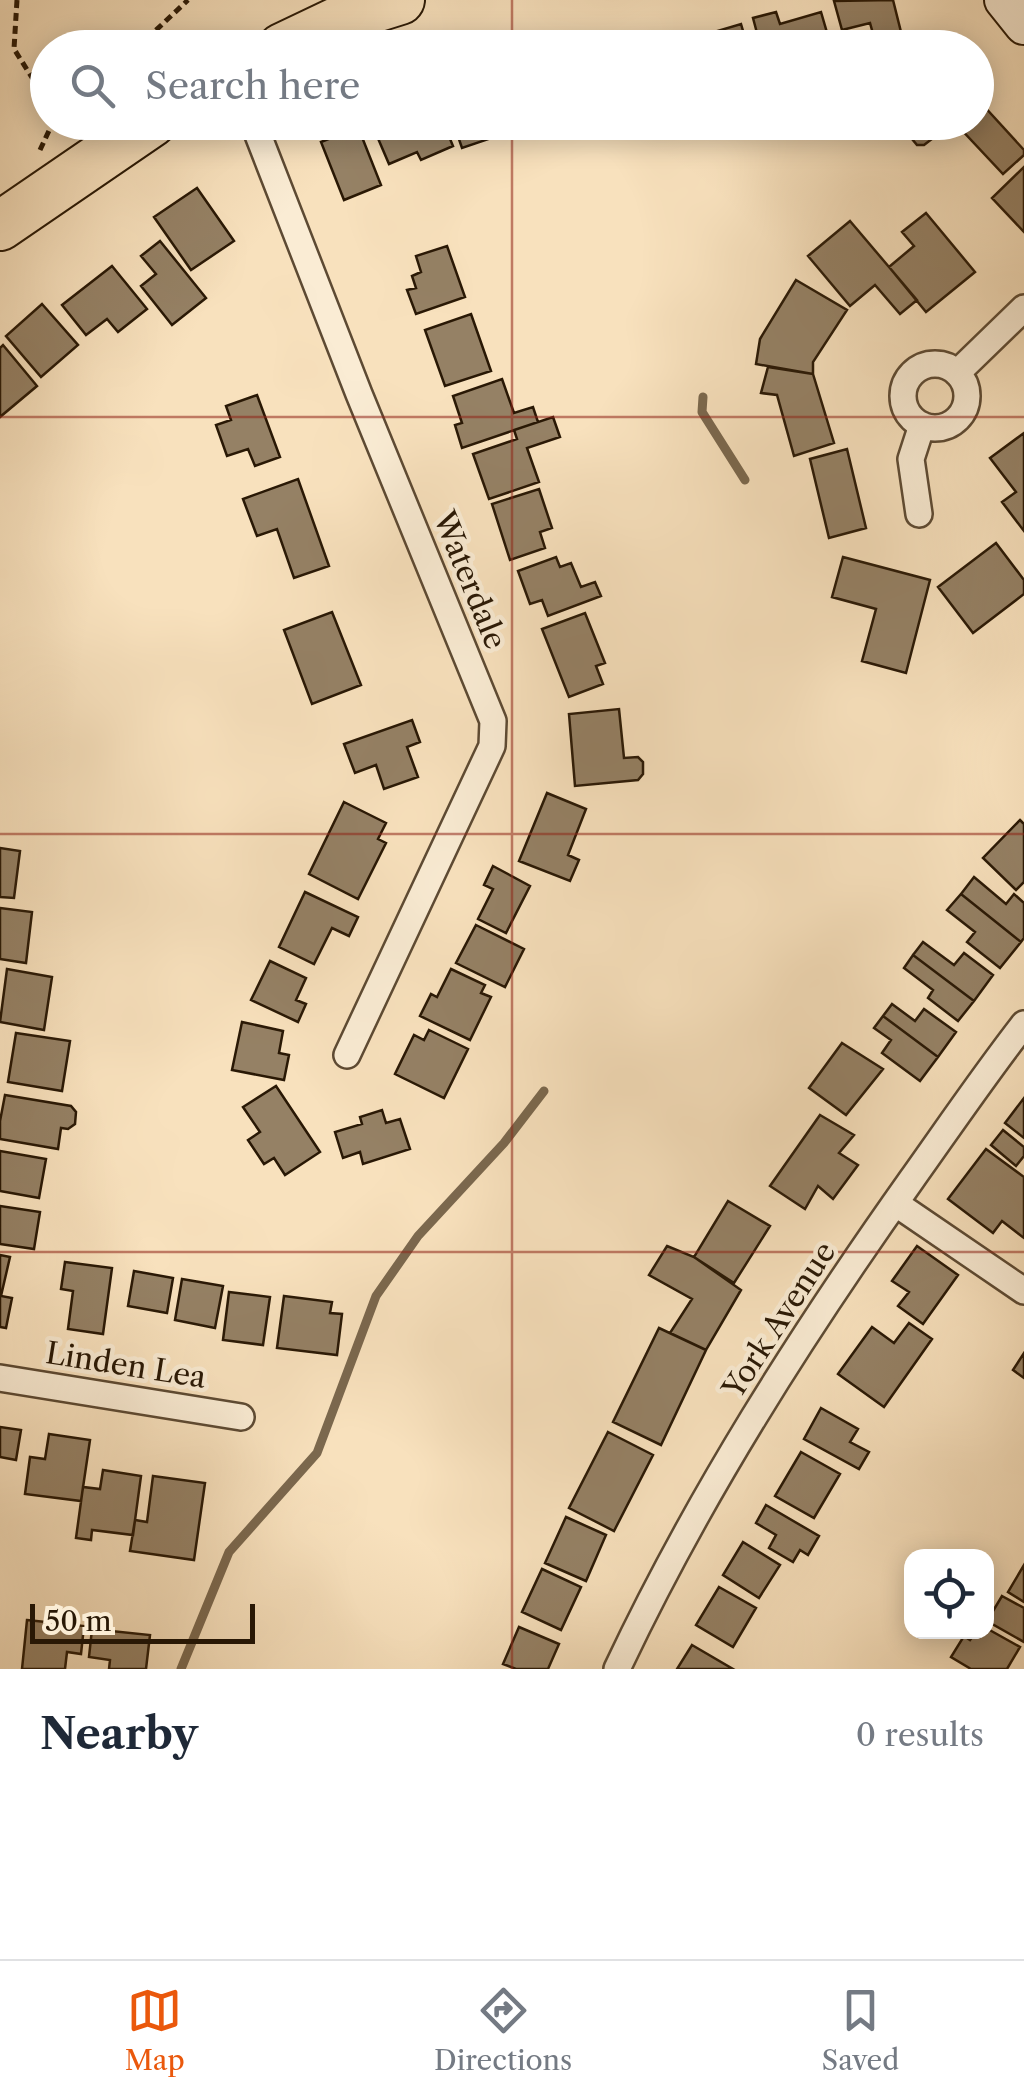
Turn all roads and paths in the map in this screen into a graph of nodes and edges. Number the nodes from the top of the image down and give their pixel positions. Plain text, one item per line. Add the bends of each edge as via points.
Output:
1 (17, 0) edge
2 (188, 0) edge
3 (400, 0) edge
4 (1004, 0) edge
5 (1024, 24) edge
6 (156, 30) edge
7 (320, 30) edge
8 (30, 74) edge
9 (126, 140) edge
10 (260, 140) edge
11 (0, 226) edge
12 (1024, 308) edge
13 (957, 373) junction
14 (922, 426) junction
15 (919, 514) dead end
16 (1024, 1024) edge
17 (348, 1055) dead end
18 (895, 1203) junction
19 (1024, 1291) edge
20 (0, 1378) edge
21 (241, 1417) dead end
22 (617, 1669) edge

1 - 8 path via 14,49
2 - 6 path
3 - 7 highway
4 - 5 street
9 - 11 highway
10 - 17 street, Waterdale via 492,721 492,746
12 - 13 street
13 - 14 street via 966,396 960,416 942,427
13 - 14 street via 932,365 906,381 903,402
14 - 15 street via 911,459
16 - 18 street, York Avenue
18 - 19 street
18 - 22 street, York Avenue via 712,1488
20 - 21 street, Linden Lea

